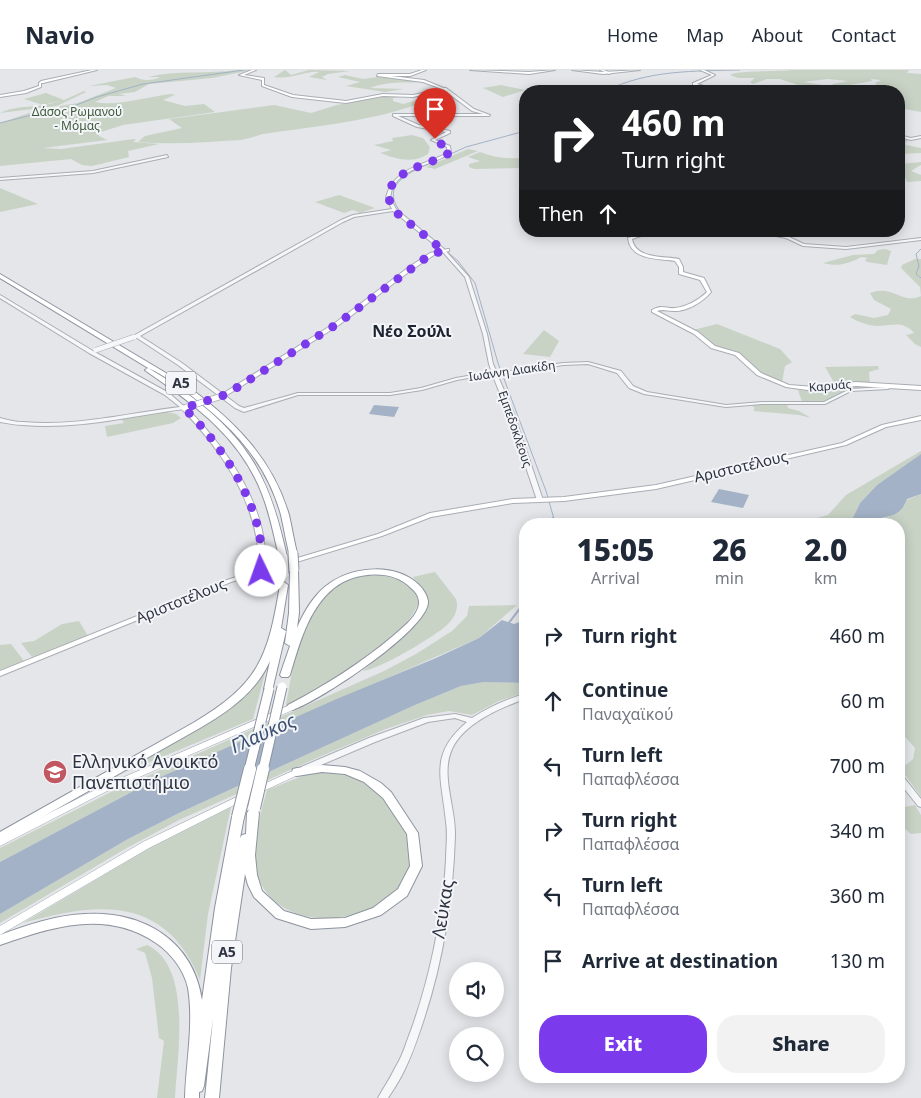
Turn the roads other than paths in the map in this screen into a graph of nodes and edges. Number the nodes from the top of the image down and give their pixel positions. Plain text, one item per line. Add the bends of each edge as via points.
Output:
1 (96, 70) edge
2 (256, 70) edge
3 (425, 70) edge
4 (470, 70) edge
5 (554, 70) edge
6 (573, 70) edge
7 (601, 70) edge
8 (639, 70) edge
9 (705, 71) edge
10 (610, 73) junction
11 (698, 85) edge
12 (445, 89) junction
13 (0, 96) edge
14 (921, 137) edge
15 (905, 138) edge
16 (166, 156) dead end
17 (0, 179) edge
18 (394, 210) junction
19 (634, 237) edge
20 (788, 237) edge
21 (921, 239) edge
22 (446, 251) junction
23 (0, 276) edge
24 (0, 281) edge
25 (0, 296) edge
26 (135, 337) junction
27 (94, 351) junction
28 (496, 374) junction
29 (900, 388) junction
30 (921, 388) edge
31 (222, 396) junction
32 (184, 408) junction
33 (921, 418) edge
34 (0, 420) edge
35 (542, 500) junction
36 (261, 571) junction
37 (289, 572) junction
38 (284, 585) junction
39 (0, 674) edge
40 (285, 675) junction
41 (282, 687) joint
42 (519, 698) edge
43 (292, 707) joint
44 (474, 721) junction
45 (297, 772) junction
46 (905, 784) edge
47 (921, 804) edge
48 (254, 811) junction
49 (0, 837) edge
50 (0, 842) edge
51 (0, 932) edge
52 (0, 940) edge
53 (194, 1098) edge
54 (212, 1098) edge
55 (383, 1098) edge

1 - 13 main road via 42,82 40,86 24,92
2 - 12 main road via 240,75 263,79 262,85 288,95 342,102 384,95 412,96
3 - 12 main road via 410,75 378,75 422,81
4 - 5 main road via 529,73
6 - 10 main road
7 - 10 street
8 - 10 main road
9 - 11 main road via 714,75 694,84
12 - 18 street via 473,110 489,115 394,115 416,125 449,132 433,140 450,149 446,155 409,170 392,184 388,198
14 - 15 street
16 - 17 street via 93,172
18 - 22 street, Εμπεδοκλέους
18 - 26 street via 346,219
19 - 29 main road, Καρυάς via 630,238 633,249 647,256 677,260 681,273 702,279 709,292 681,309 654,309 659,315 696,333 713,347 737,354 759,374 788,386 815,389 863,384
20 - 21 street via 803,245 846,248
22 - 28 street, Εμπεδοκλέους via 470,282 489,359
22 - 31 main road via 431,254 324,332
23 - 37 highway, Α5, bridge via 179,382 224,418 252,449 270,478 283,509 293,554
24 - 37 highway, Α5, bridge via 188,396 226,429 248,455 258,475 270,503
25 - 27 street
26 - 27 street, bridge
26 - 31 street, Ιωάννη Διακίδη via 175,360
27 - 32 street via 167,394
28 - 29 street, Ιωάννη Διακίδη via 563,364 592,364 621,373 631,387 646,393 726,406 825,403 856,389
28 - 31 street, Ιωάννη Διακίδη via 454,379 390,394 298,394 245,410
28 - 35 street, Εμπεδοκλέους
29 - 30 main road, Καρυάς
31 - 32 main road, bridge
32 - 34 street via 62,423
32 - 36 main road via 224,454 248,497 257,526
33 - 35 main road, Αριστοτέλους via 884,426 844,444 660,486
35 - 36 main road, Αριστοτέλους via 513,501 430,515 380,535
36 - 39 main road, Αριστοτέλους via 200,592
37 - 38 highway, Α5
37 - 40 highway, Α5 via 294,613
38 - 49 highway via 278,626 269,653 240,695 198,724
38 - 53 highway, Α5, bridge via 280,636 238,817 221,908
40 - 41 highway, Α5
40 - 43 highway via 303,623 335,583 353,575 381,573 403,578 421,593 423,608 404,630 361,667
41 - 48 highway, Α5, bridge
42 - 44 street, Λεύκας via 498,706
43 - 50 main road via 102,790
44 - 45 street via 449,716 427,720
44 - 55 street, Λεύκας via 452,742 445,758 451,830 444,913 422,1009 402,1067
45 - 48 highway via 346,770 373,782 391,799 410,829 418,859 406,889 392,902 376,912 337,925 308,924 274,910 257,894 249,868
45 - 51 main road via 146,845
46 - 47 street
48 - 54 highway, Α5 via 230,929
52 - 53 highway via 43,926 91,918 133,924 162,940 182,960 194,986

